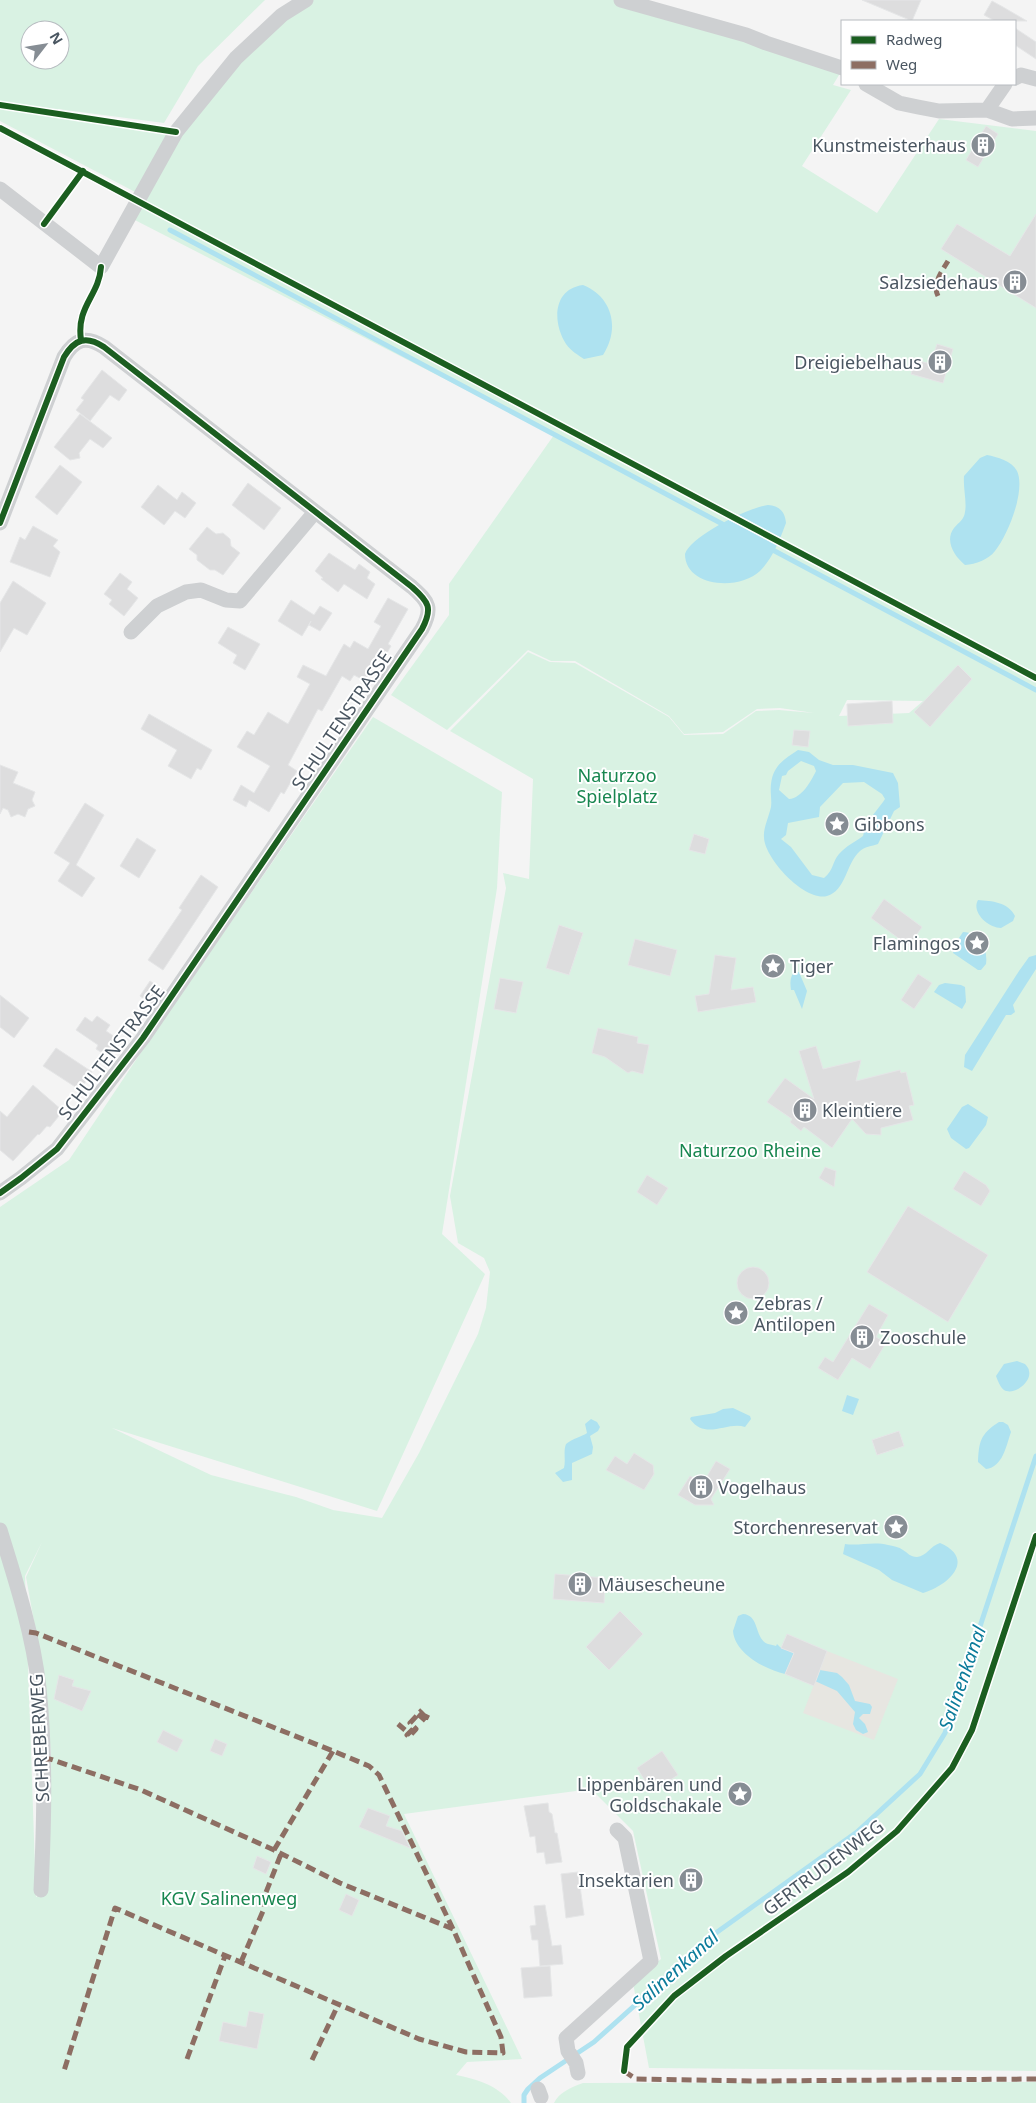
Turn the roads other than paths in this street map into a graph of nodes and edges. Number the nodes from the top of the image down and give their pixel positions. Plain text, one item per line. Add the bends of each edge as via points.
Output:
1 (284, 0) edge
2 (306, 0) edge
3 (621, 0) edge
4 (282, 16) junction
5 (841, 68) edge
6 (1016, 78) edge
7 (1036, 79) edge
8 (868, 85) edge
9 (1004, 85) edge
10 (987, 110) junction
11 (1036, 118) edge
12 (0, 189) edge
13 (315, 512) junction
14 (0, 523) edge
15 (131, 632) dead end
16 (0, 1193) edge
17 (0, 1530) edge
18 (617, 1830) dead end
19 (41, 1890) dead end
20 (574, 2062) dead end

1 - 4 street
2 - 4 street
3 - 5 street via 746,35
4 - 12 street via 236,58 176,132 101,267
6 - 7 street via 1021,75
8 - 10 street via 898,103 939,111
9 - 10 street
10 - 11 street via 1012,119
13 - 14 street, SCHULTENSTRASSE via 104,346 94,340 81,340 64,357
13 - 15 street via 240,601 226,600 201,590 186,592 157,606
13 - 16 street, SCHULTENSTRASSE via 421,595 429,607 426,621 144,1038 57,1149
17 - 19 street, SCHREBERWEG via 23,1606 39,1688 43,1759
18 - 20 street via 624,1838 651,1961 566,2038

